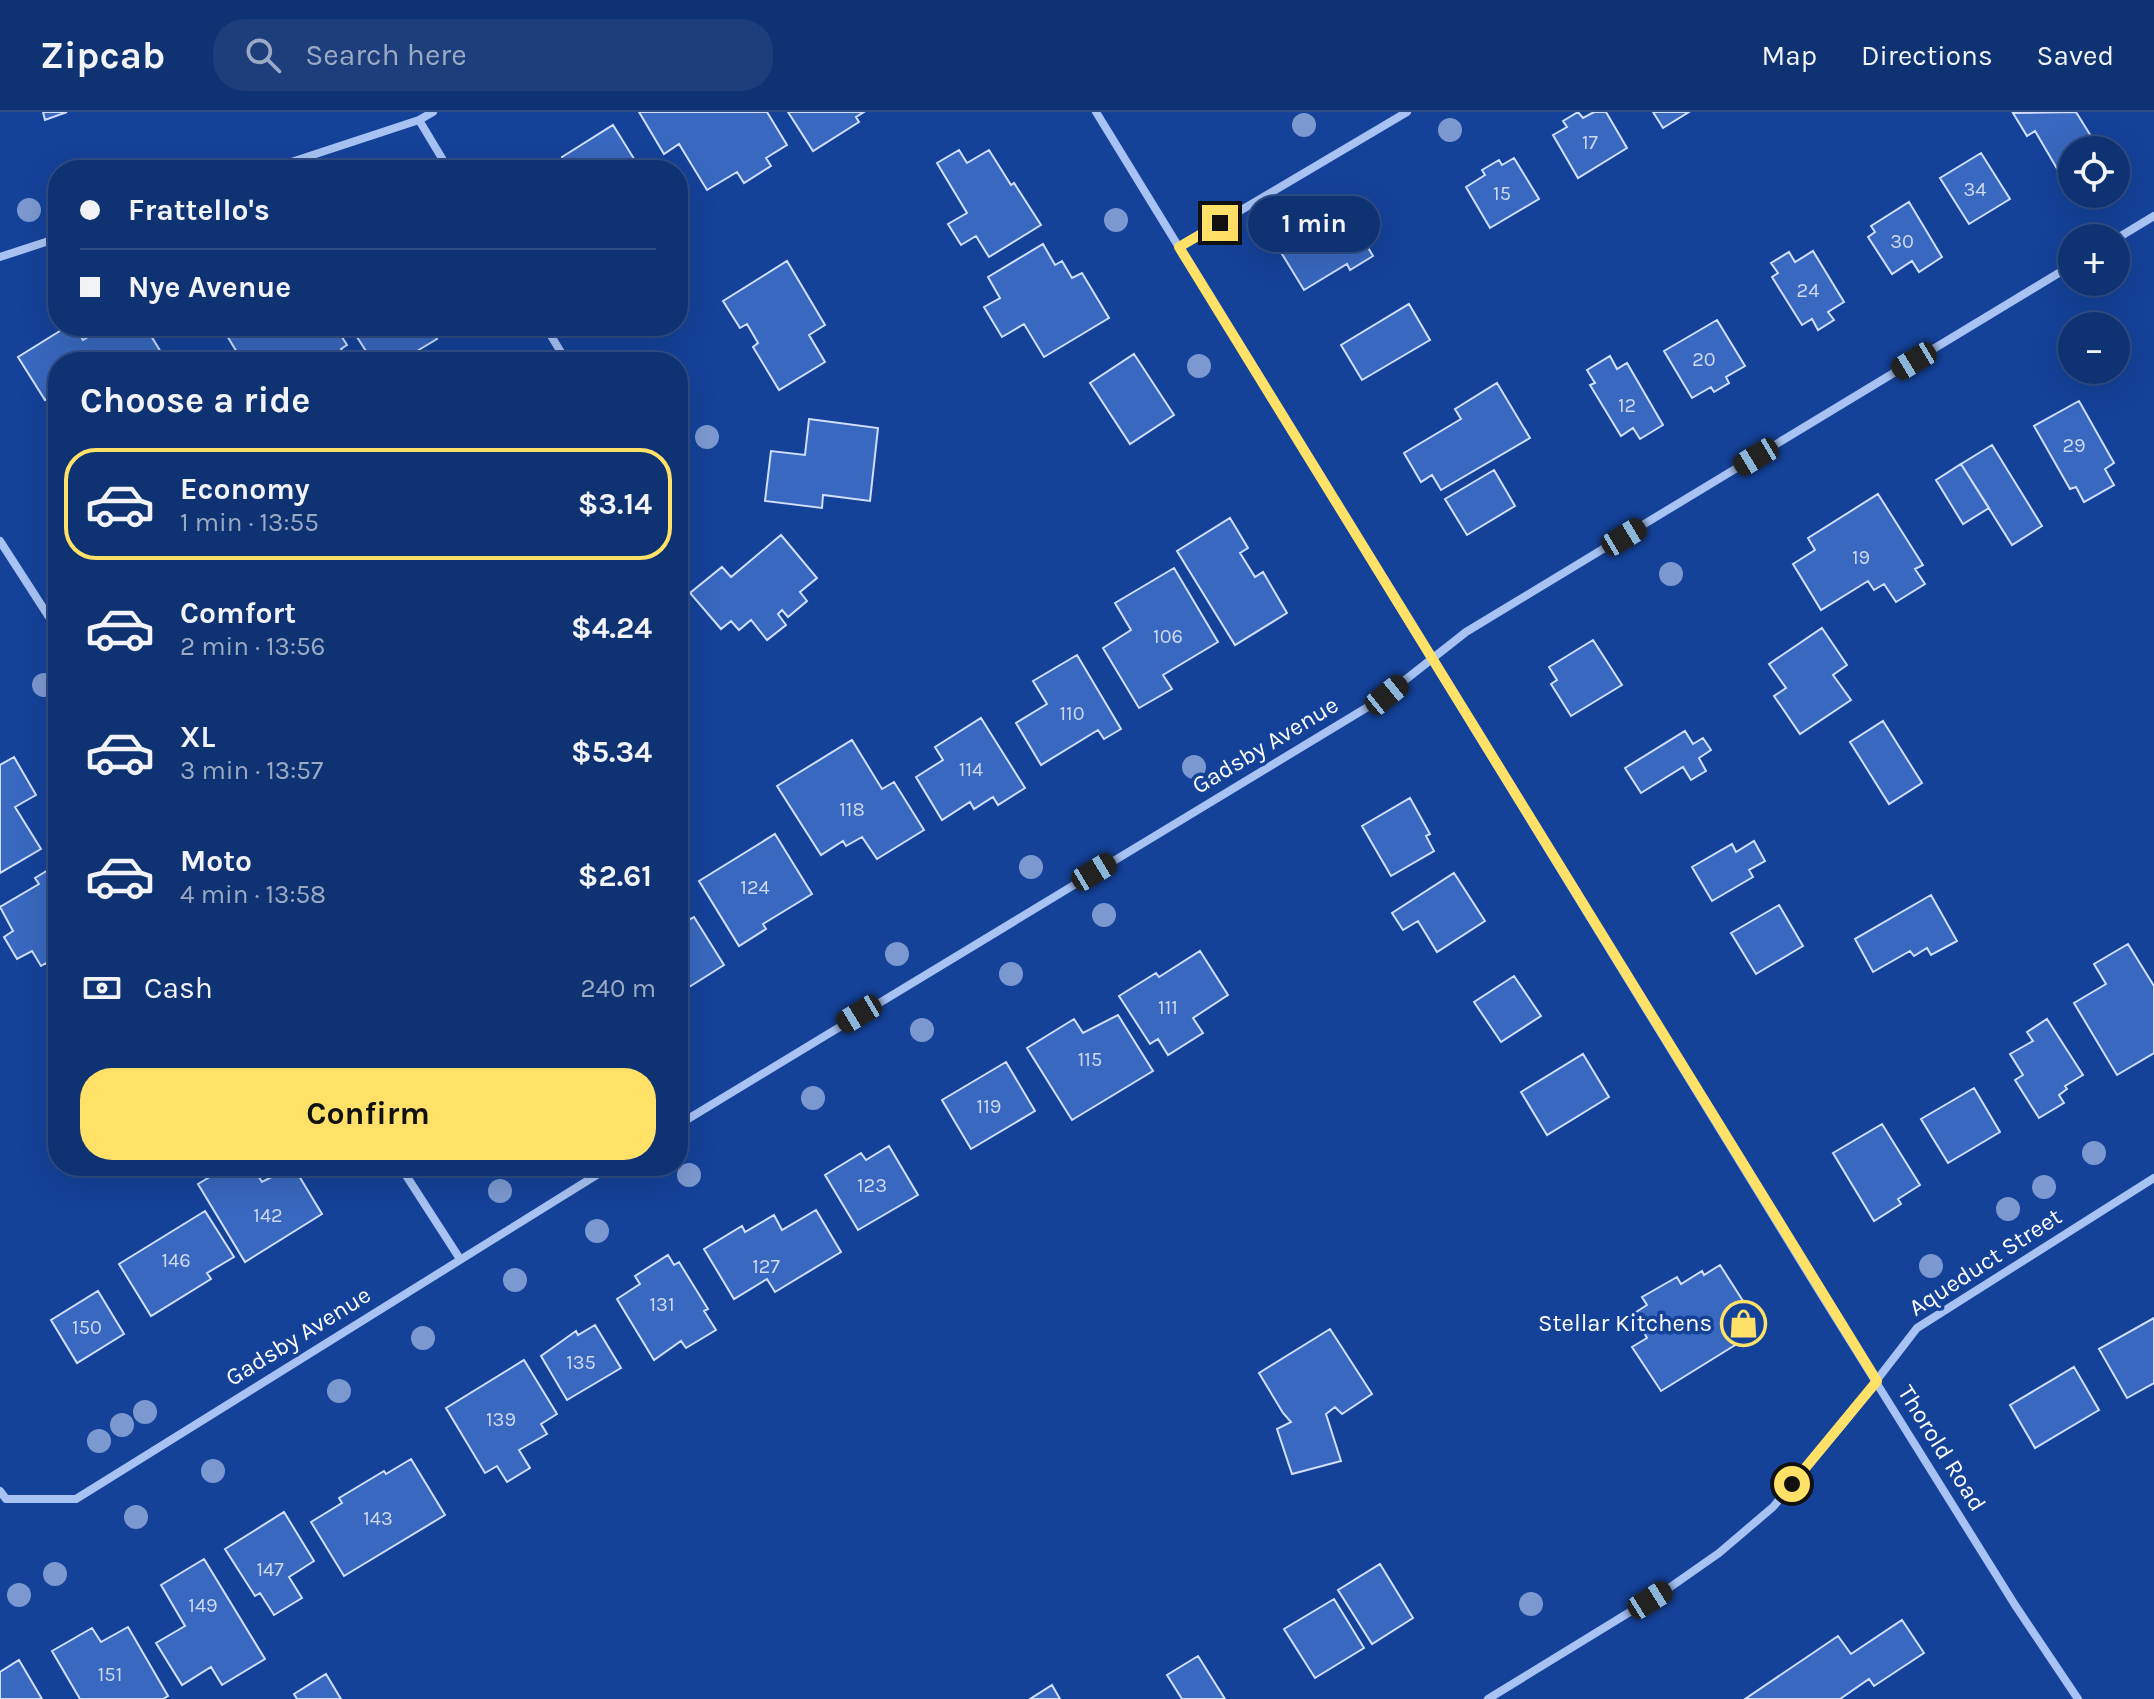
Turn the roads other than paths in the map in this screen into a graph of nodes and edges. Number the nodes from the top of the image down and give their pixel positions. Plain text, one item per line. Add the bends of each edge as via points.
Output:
1 (433, 112) edge
2 (1096, 112) edge
3 (1407, 112) edge
4 (419, 120) junction
5 (297, 160) edge
6 (443, 160) edge
7 (2154, 216) edge
8 (2130, 231) edge
9 (48, 241) edge
10 (1179, 247) junction
11 (0, 257) edge
12 (2058, 273) edge
13 (0, 541) edge
14 (48, 615) edge
15 (1433, 658) junction
16 (688, 1119) edge
17 (406, 1176) edge
18 (595, 1176) edge
19 (2154, 1178) edge
20 (460, 1259) junction
21 (1877, 1381) junction
22 (0, 1491) edge
23 (1488, 1699) edge
24 (2078, 1699) edge

1 - 4 street
2 - 10 street, Thorold Road
3 - 10 street
4 - 5 street
4 - 6 street
7 - 8 street
9 - 11 street
10 - 15 street, Thorold Road
12 - 15 street, Gadsby Avenue via 1466,632
13 - 14 street
15 - 16 street, Gadsby Avenue via 1387,695
15 - 21 street, Thorold Road
17 - 20 street
18 - 20 street, Gadsby Avenue
19 - 21 street, Aqueduct Street via 1917,1328
20 - 22 street, Gadsby Avenue via 76,1499 6,1499
21 - 23 street, Aqueduct Street via 1773,1507 1719,1553
21 - 24 street, Thorold Road

